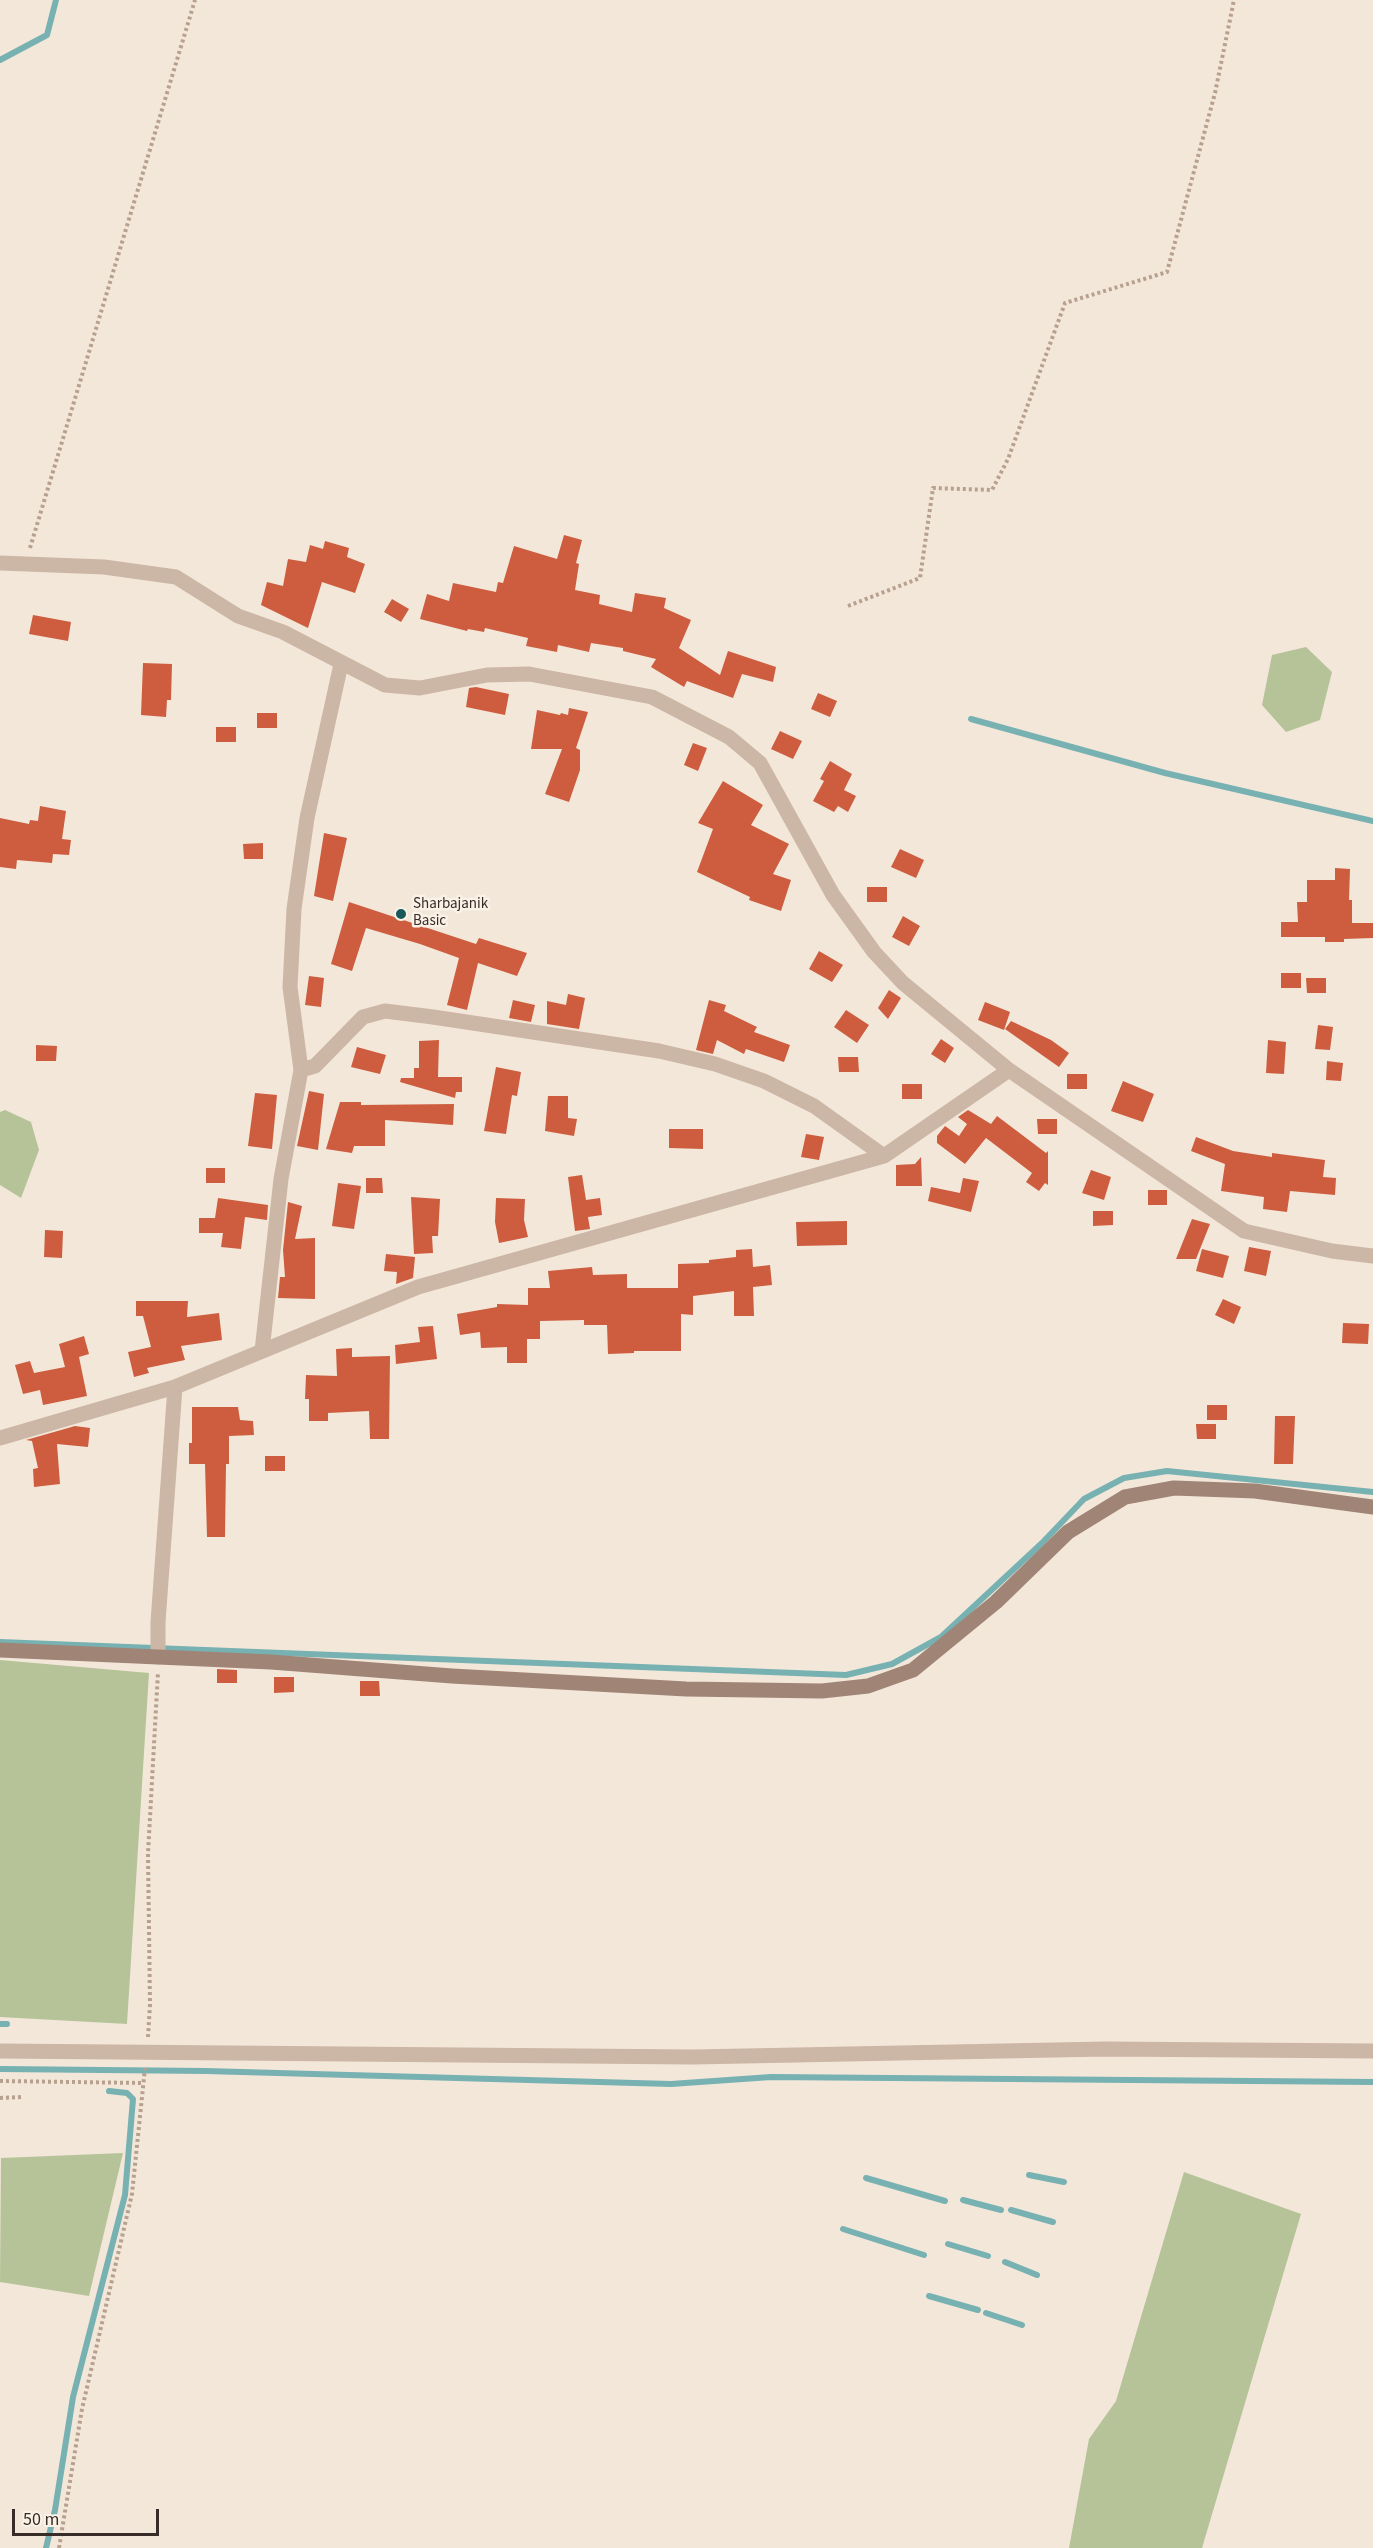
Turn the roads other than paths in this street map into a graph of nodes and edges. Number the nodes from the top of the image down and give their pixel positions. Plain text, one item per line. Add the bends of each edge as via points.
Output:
1 (0, 563) edge
2 (341, 664) junction
3 (301, 1070) junction
4 (1009, 1070) junction
5 (884, 1156) junction
6 (1373, 1256) edge
7 (262, 1351) junction
8 (175, 1387) junction
9 (0, 1438) edge
10 (1373, 1507) edge
11 (0, 1650) edge
12 (158, 1657) junction
13 (0, 2050) edge
14 (1373, 2051) edge

1 - 2 street via 104,567 176,577 238,616 283,632
2 - 3 street via 307,818 291,945 290,987
2 - 4 street via 385,684 420,688 487,675 529,674 606,687 652,697 729,737 759,763 833,895 874,952 903,983
3 - 5 street via 315,1066 363,1017 385,1011 433,1017 659,1051 715,1064 764,1081 814,1106
3 - 7 street via 281,1179
4 - 5 street
4 - 6 street via 1244,1231
5 - 7 street via 418,1287
7 - 8 street
8 - 9 street
8 - 12 street
10 - 12 street via 1255,1491 1174,1488 1125,1497 1068,1532 996,1602 913,1670 868,1686 822,1690 686,1689
11 - 12 street
13 - 14 street via 693,2057 1106,2049

